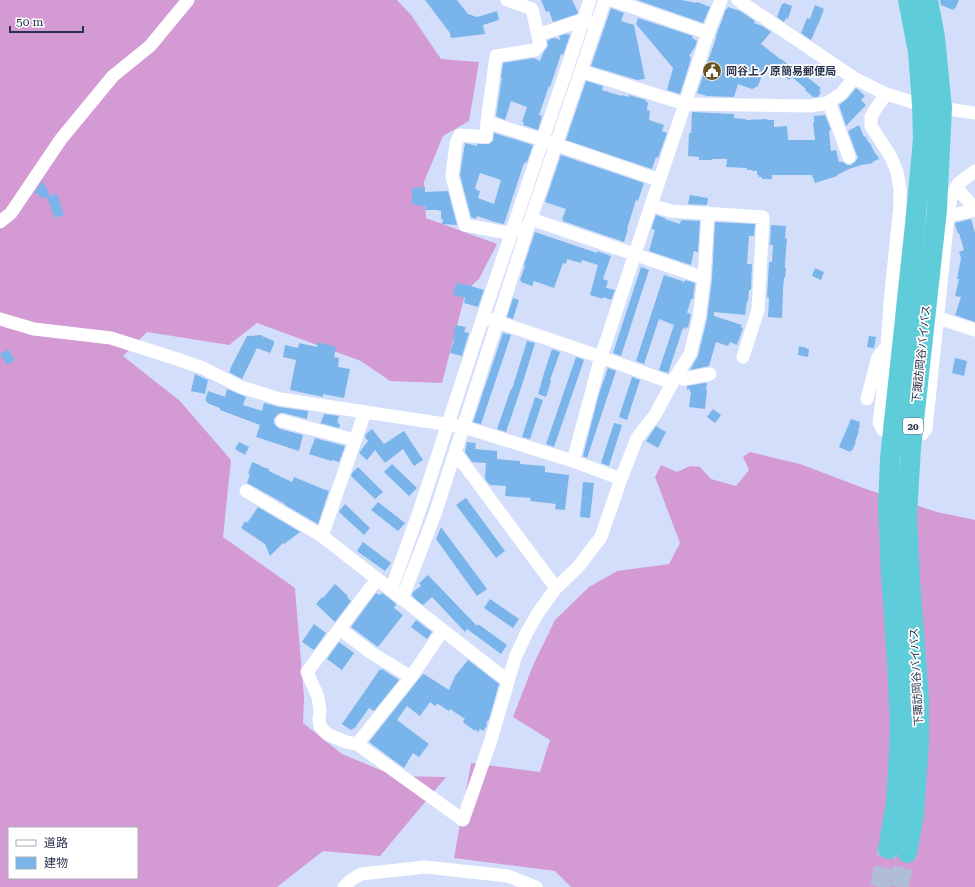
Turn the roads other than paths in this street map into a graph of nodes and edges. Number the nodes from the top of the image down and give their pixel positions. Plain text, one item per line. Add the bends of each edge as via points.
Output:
1 (188, 0) edge
2 (507, 0) edge
3 (590, 0) edge
4 (605, 0) edge
5 (612, 0) edge
6 (721, 0) edge
7 (738, 0) edge
8 (908, 0) edge
9 (928, 0) edge
10 (583, 20) junction
11 (597, 24) junction
12 (708, 33) junction
13 (538, 35) junction
14 (581, 71) junction
15 (854, 78) junction
16 (886, 94) junction
17 (829, 102) junction
18 (685, 104) junction
19 (922, 106) junction
20 (942, 108) junction
21 (975, 113) edge
22 (487, 122) junction
23 (543, 140) junction
24 (557, 145) junction
25 (849, 157) dead end
26 (975, 170) edge
27 (659, 180) junction
28 (956, 187) junction
29 (651, 205) junction
30 (975, 209) edge
31 (708, 213) junction
32 (948, 216) junction
33 (0, 222) edge
34 (529, 223) junction
35 (512, 232) junction
36 (634, 255) junction
37 (704, 278) junction
38 (483, 317) junction
39 (938, 318) junction
40 (0, 319) edge
41 (497, 323) junction
42 (975, 330) edge
43 (887, 346) junction
44 (601, 357) junction
45 (743, 357) dead end
46 (710, 374) dead end
47 (674, 380) junction
48 (867, 398) dead end
49 (365, 412) junction
50 (282, 421) dead end
51 (448, 424) junction
52 (464, 427) junction
53 (883, 430) dead end
54 (922, 434) dead end
55 (355, 440) junction
56 (455, 452) junction
57 (573, 461) junction
58 (621, 479) junction
59 (246, 491) dead end
60 (420, 509) junction
61 (435, 514) junction
62 (322, 536) junction
63 (377, 579) junction
64 (556, 588) junction
65 (391, 590) junction
66 (402, 599) junction
67 (340, 629) junction
68 (443, 630) junction
69 (411, 677) junction
70 (508, 681) junction
71 (357, 744) junction
72 (888, 850) tunnel mouth
73 (907, 853) tunnel mouth
74 (344, 887) edge
75 (536, 887) edge

1 - 33 street via 150,46 113,76 60,139 11,213
2 - 13 street via 532,9
3 - 10 street
4 - 11 street
5 - 12 street
6 - 12 street
7 - 15 street
8 - 19 highway, 下諏訪岡谷バイパス / 20 via 918,52
9 - 20 highway, 下諏訪岡谷バイパス / 20 via 935,37
10 - 11 street
10 - 13 street
10 - 23 street
11 - 14 street
12 - 18 street
13 - 22 street via 540,44 535,50 496,56
14 - 18 street
14 - 24 street
15 - 16 street
15 - 17 street via 841,94
16 - 19 street
16 - 43 street via 871,117 871,126 891,157 900,189 900,206 895,223
17 - 18 street via 810,106
17 - 25 street
18 - 27 street
19 - 20 street
19 - 72 highway, 下諏訪岡谷バイパス / 20 via 923,139 890,458 888,506 900,724 896,802
20 - 21 street
20 - 73 highway, 下諏訪岡谷バイパス / 20 via 937,210 911,448 907,515 919,691 919,743 914,814
22 - 23 street
22 - 35 street via 486,137 460,135 456,143 452,176 465,225
23 - 24 street
23 - 35 street
24 - 27 street
24 - 34 street
26 - 28 street
27 - 29 street
28 - 30 street
28 - 32 street via 951,197
29 - 31 street via 671,211
29 - 36 street
30 - 32 street
31 - 37 street
31 - 45 street via 763,216 758,310
32 - 39 street
34 - 35 street
34 - 36 street
34 - 41 street
35 - 38 street
36 - 37 street
36 - 44 street
37 - 47 street via 699,318 690,354
38 - 41 street
38 - 51 street
39 - 42 street
39 - 54 street via 926,429
40 - 49 street via 34,329 111,338 177,358 241,387 280,399
41 - 44 street
41 - 52 street
43 - 48 street via 878,356
43 - 53 street via 879,422
44 - 47 street
44 - 57 street
46 - 47 street
47 - 58 street via 655,415 637,438
49 - 51 street
49 - 55 street
50 - 55 street
51 - 52 street
51 - 60 street
52 - 56 street
52 - 57 street
55 - 62 street
56 - 61 street
56 - 64 street
57 - 58 street
58 - 64 street via 601,537 578,567
59 - 62 street
60 - 61 street
60 - 65 street
61 - 66 street
62 - 63 street
63 - 65 street
63 - 67 street
64 - 70 street via 527,632
65 - 66 street
66 - 68 street
67 - 69 street via 370,652
67 - 71 street via 307,672 318,697 320,726 327,734
68 - 69 street
68 - 70 street
69 - 71 street
70 - 71 street via 463,820
74 - 75 street via 361,874 425,867 508,876

